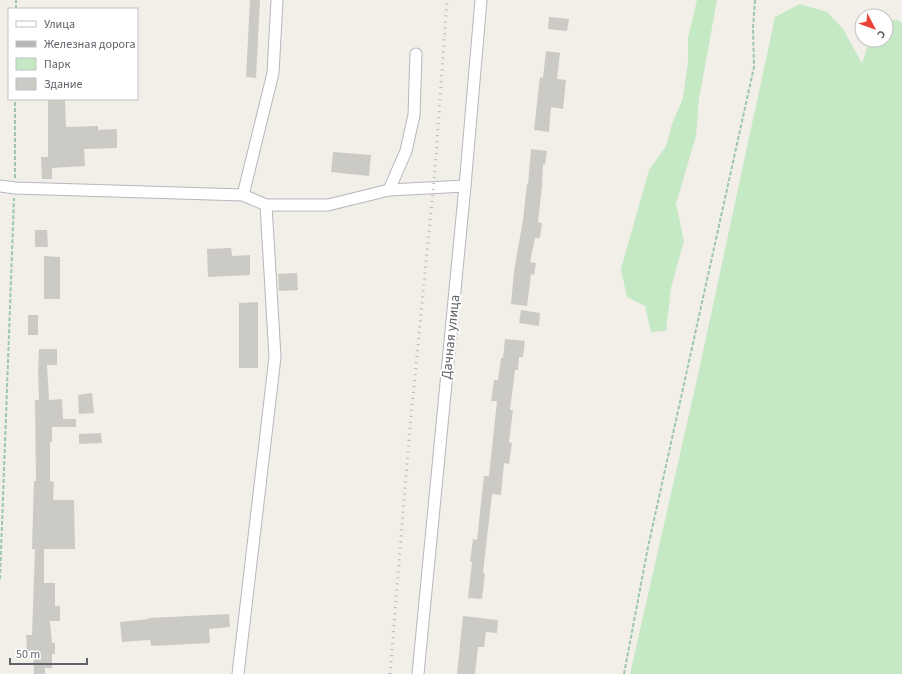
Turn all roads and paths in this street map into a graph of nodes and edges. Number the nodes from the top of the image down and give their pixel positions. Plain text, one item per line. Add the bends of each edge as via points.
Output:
1 (277, 0) edge
2 (481, 0) edge
3 (755, 0) edge
4 (416, 54) dead end
5 (15, 100) edge
6 (0, 186) edge
7 (465, 186) junction
8 (14, 188) junction
9 (389, 190) junction
10 (243, 195) junction
11 (266, 205) junction
12 (0, 579) edge
13 (238, 674) edge
14 (418, 674) edge
15 (624, 674) edge

1 - 10 street via 274,73
2 - 7 street, Дачная улица
3 - 15 path via 754,67 648,546
4 - 9 street via 414,114 406,151
5 - 8 path
6 - 8 street
7 - 9 street
7 - 14 street, Дачная улица
8 - 10 street
8 - 12 path
9 - 11 street via 328,206
10 - 11 street
11 - 13 street via 275,357

